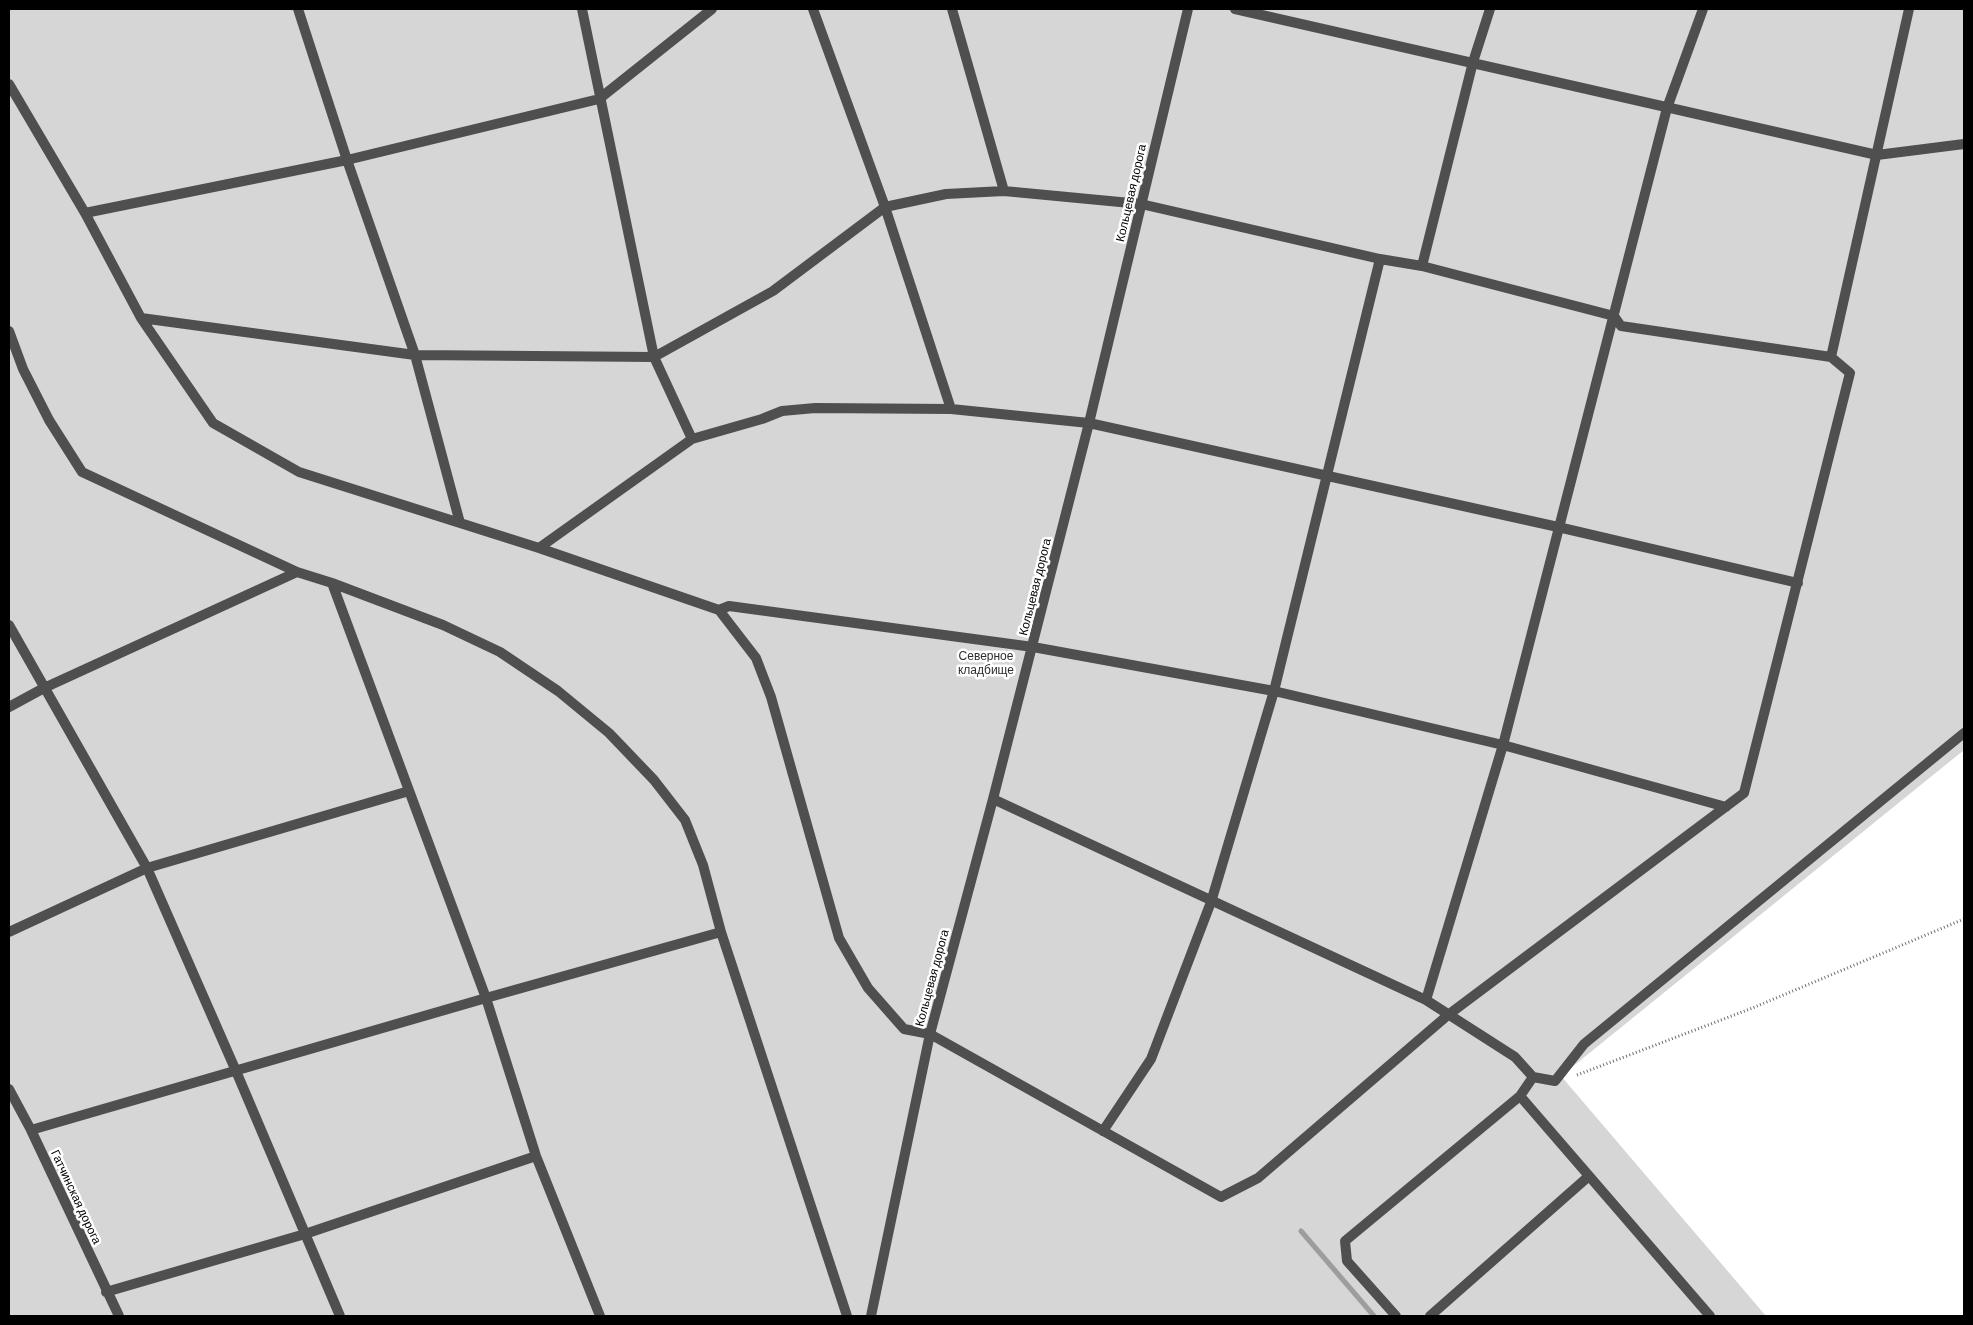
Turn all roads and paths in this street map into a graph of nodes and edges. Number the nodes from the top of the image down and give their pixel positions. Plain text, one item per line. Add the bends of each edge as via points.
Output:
1 (298, 9) edge
2 (582, 9) edge
3 (712, 9) edge
4 (813, 9) edge
5 (952, 9) edge
6 (1188, 9) edge
7 (1235, 9) edge
8 (1490, 9) edge
9 (1703, 9) edge
10 (1909, 9) edge
11 (1473, 62) junction
12 (9, 84) edge
13 (600, 99) junction
14 (1667, 108) junction
15 (1964, 144) edge
16 (1877, 155) junction
17 (347, 160) junction
18 (1004, 191) junction
19 (1141, 204) junction
20 (885, 207) junction
21 (85, 213) junction
22 (1380, 259) junction
23 (1422, 266) junction
24 (1614, 316) junction
25 (141, 318) junction
26 (9, 331) edge
27 (415, 355) junction
28 (654, 357) junction
29 (1831, 357) junction
30 (951, 410) junction
31 (1089, 423) junction
32 (692, 439) junction
33 (1326, 477) junction
34 (460, 523) junction
35 (1558, 527) junction
36 (539, 548) junction
37 (297, 572) junction
38 (332, 583) junction
39 (1798, 583) junction
40 (718, 610) junction
41 (9, 625) edge
42 (1033, 647) junction
43 (44, 688) junction
44 (1274, 691) junction
45 (9, 707) edge
46 (1964, 733) edge
47 (1502, 745) junction
48 (409, 791) junction
49 (993, 799) junction
50 (1726, 807) junction
51 (147, 868) junction
52 (1211, 902) junction
53 (1964, 919) edge
54 (9, 932) edge
55 (722, 932) junction
56 (486, 998) junction
57 (1426, 1000) junction
58 (1448, 1015) junction
59 (930, 1034) junction
60 (236, 1071) junction
61 (1533, 1077) junction
62 (1555, 1081) junction
63 (9, 1089) edge
64 (1520, 1096) junction
65 (31, 1130) junction
66 (1103, 1131) junction
67 (536, 1156) junction
68 (1589, 1176) junction
69 (305, 1234) junction
70 (106, 1292) junction
71 (119, 1316) edge
72 (340, 1316) edge
73 (600, 1316) edge
74 (847, 1316) edge
75 (870, 1316) edge
76 (1396, 1316) edge
77 (1430, 1316) edge
78 (1710, 1316) edge

1 - 17 lane
2 - 13 lane
3 - 13 lane
4 - 20 lane
5 - 18 lane
6 - 19 lane, Кольцевая дорога
7 - 11 lane
8 - 11 lane
9 - 14 lane
10 - 16 lane
11 - 14 lane
11 - 23 lane
12 - 21 lane
13 - 17 lane
13 - 28 lane
14 - 16 lane
14 - 24 lane
15 - 16 lane
16 - 29 lane
17 - 21 lane
17 - 27 lane
18 - 19 lane
18 - 20 lane via 946,194
19 - 22 lane
19 - 31 lane, Кольцевая дорога
20 - 28 lane via 773,291
20 - 30 lane
21 - 25 lane
22 - 23 lane
22 - 33 lane
23 - 24 lane
24 - 29 lane via 1621,326
24 - 35 lane
25 - 27 lane
25 - 34 lane via 213,424 299,472
26 - 37 lane via 49,420 82,472
27 - 28 lane
27 - 34 lane
28 - 32 lane
29 - 39 lane via 1850,373
30 - 31 lane
30 - 32 lane via 816,408 782,411
31 - 33 lane
31 - 42 lane, Кольцевая дорога
32 - 36 lane
33 - 35 lane
33 - 44 lane
34 - 36 lane
35 - 39 lane
35 - 47 lane
36 - 40 lane
37 - 38 lane
37 - 43 lane
38 - 48 lane
38 - 55 lane via 443,625 500,652 558,691 608,733 654,780 685,820 703,864
39 - 50 lane via 1744,793
40 - 42 lane via 728,606
40 - 59 lane via 756,658 771,697 839,938 868,988 904,1029
41 - 43 lane
42 - 44 lane
42 - 49 lane, Кольцевая дорога
43 - 45 lane
43 - 51 lane
44 - 47 lane
44 - 52 lane
46 - 62 lane via 1584,1044
47 - 50 lane
47 - 57 lane
48 - 51 lane
48 - 56 lane
49 - 52 lane
49 - 59 lane, Кольцевая дорога
50 - 58 lane
51 - 54 lane
51 - 60 lane
52 - 57 lane
52 - 66 lane via 1151,1059
53 - 62 path via 1750,1009
55 - 56 lane
55 - 74 lane
56 - 60 lane
56 - 67 lane
57 - 58 lane
58 - 61 lane via 1515,1057
58 - 66 lane via 1258,1178 1221,1197
59 - 66 lane
59 - 75 lane, Кольцевая дорога
60 - 65 lane
60 - 69 lane
61 - 62 lane
61 - 64 lane
63 - 65 lane, Гатчинская дорога
64 - 68 lane
64 - 76 lane via 1345,1241 1347,1261
65 - 70 lane, Гатчинская дорога
67 - 69 lane
67 - 73 lane
68 - 77 lane
68 - 78 lane
69 - 70 lane
69 - 72 lane
70 - 71 lane, Гатчинская дорога

